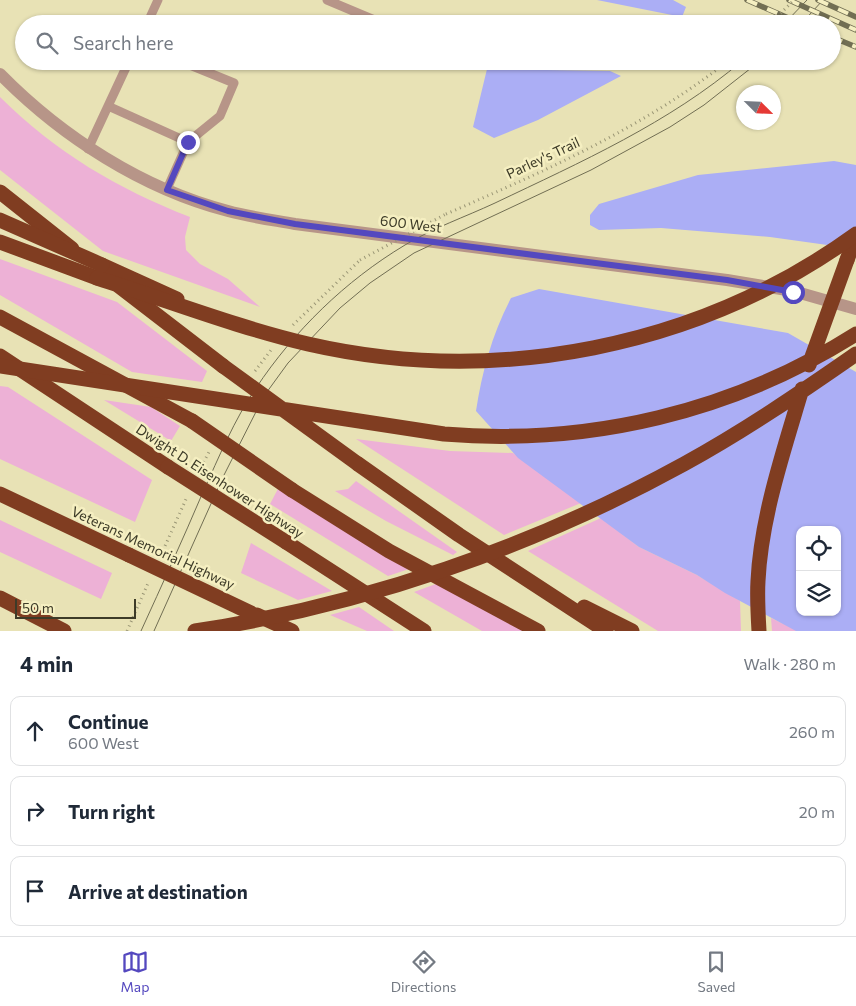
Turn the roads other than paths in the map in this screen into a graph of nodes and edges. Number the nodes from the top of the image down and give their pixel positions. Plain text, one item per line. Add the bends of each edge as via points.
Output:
1 (158, 0) edge
2 (327, 0) edge
3 (151, 15) edge
4 (363, 15) edge
5 (125, 70) edge
6 (202, 70) edge
7 (0, 74) edge
8 (108, 106) junction
9 (188, 142) junction
10 (88, 149) junction
11 (167, 190) junction
12 (0, 192) edge
13 (0, 220) edge
14 (856, 234) edge
15 (0, 242) edge
16 (856, 309) edge
17 (214, 316) junction
18 (0, 317) edge
19 (856, 334) edge
20 (856, 354) edge
21 (0, 356) edge
22 (0, 366) edge
23 (0, 494) edge
24 (519, 574) junction
25 (0, 598) edge
26 (0, 604) edge
27 (48, 624) junction
28 (64, 631) edge
29 (195, 631) edge
30 (292, 631) edge
31 (424, 631) edge
32 (538, 631) edge
33 (606, 631) edge
34 (632, 631) edge
35 (759, 631) edge

1 - 3 lane
2 - 4 lane
5 - 8 lane
6 - 9 lane via 234,83 220,116
7 - 10 street, 600 West
8 - 9 lane
8 - 10 lane
9 - 11 lane
10 - 11 street, 600 West
11 - 16 street, 600 West via 228,211 295,224 727,280 793,292
12 - 24 highway, bridge via 223,366 358,464
13 - 17 highway, bridge
14 - 17 highway, bridge via 785,279 711,314 622,342 549,355 480,361 391,358 308,344
14 - 35 highway, bridge via 810,364 778,472 758,580
15 - 17 highway, bridge
18 - 32 highway, bridge via 192,421 292,490 389,551
19 - 22 highway, bridge via 786,374 694,409 575,433 513,437 444,434
20 - 29 highway, bridge via 783,404 684,464 536,534 426,576 360,596
21 - 31 highway, Dwight D. Eisenhower Highway, bridge
23 - 30 highway, Veterans Memorial Highway, bridge
24 - 33 highway
24 - 34 highway
25 - 27 highway
26 - 27 highway
27 - 28 highway

